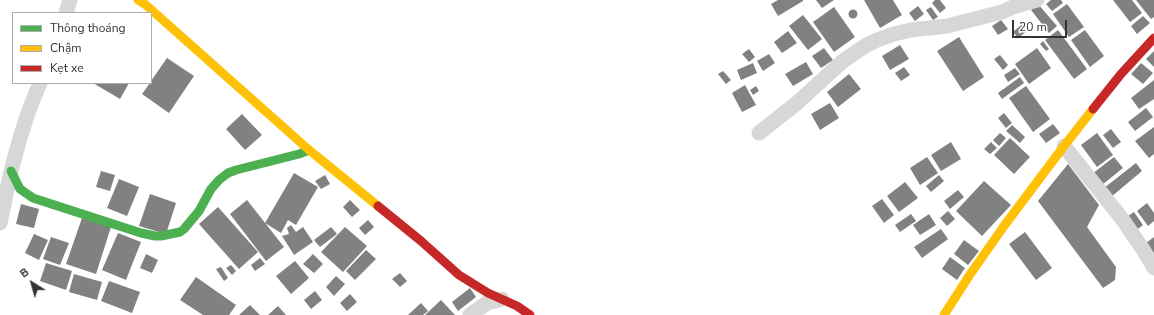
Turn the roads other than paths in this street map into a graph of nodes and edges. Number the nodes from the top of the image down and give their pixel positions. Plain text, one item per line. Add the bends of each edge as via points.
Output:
1 (70, 0) edge
2 (138, 0) edge
3 (1037, 0) edge
4 (66, 12) edge
5 (1154, 38) edge
6 (40, 84) edge
7 (759, 134) dead end
8 (1064, 146) junction
9 (309, 150) junction
10 (11, 171) junction
11 (0, 223) edge
12 (1154, 268) edge
13 (502, 299) junction
14 (470, 315) edge
15 (530, 315) edge
16 (944, 315) edge

1 - 4 street
2 - 9 street
3 - 7 street via 948,26 911,30 876,40 843,61
5 - 8 street via 1121,74
6 - 10 street
8 - 12 street via 1123,220
8 - 16 street via 1004,226
9 - 10 street via 228,173 211,189 199,212 184,229 165,236 141,233 33,198 20,189
9 - 13 street via 459,275
10 - 11 street
13 - 14 street via 487,303
13 - 15 street

